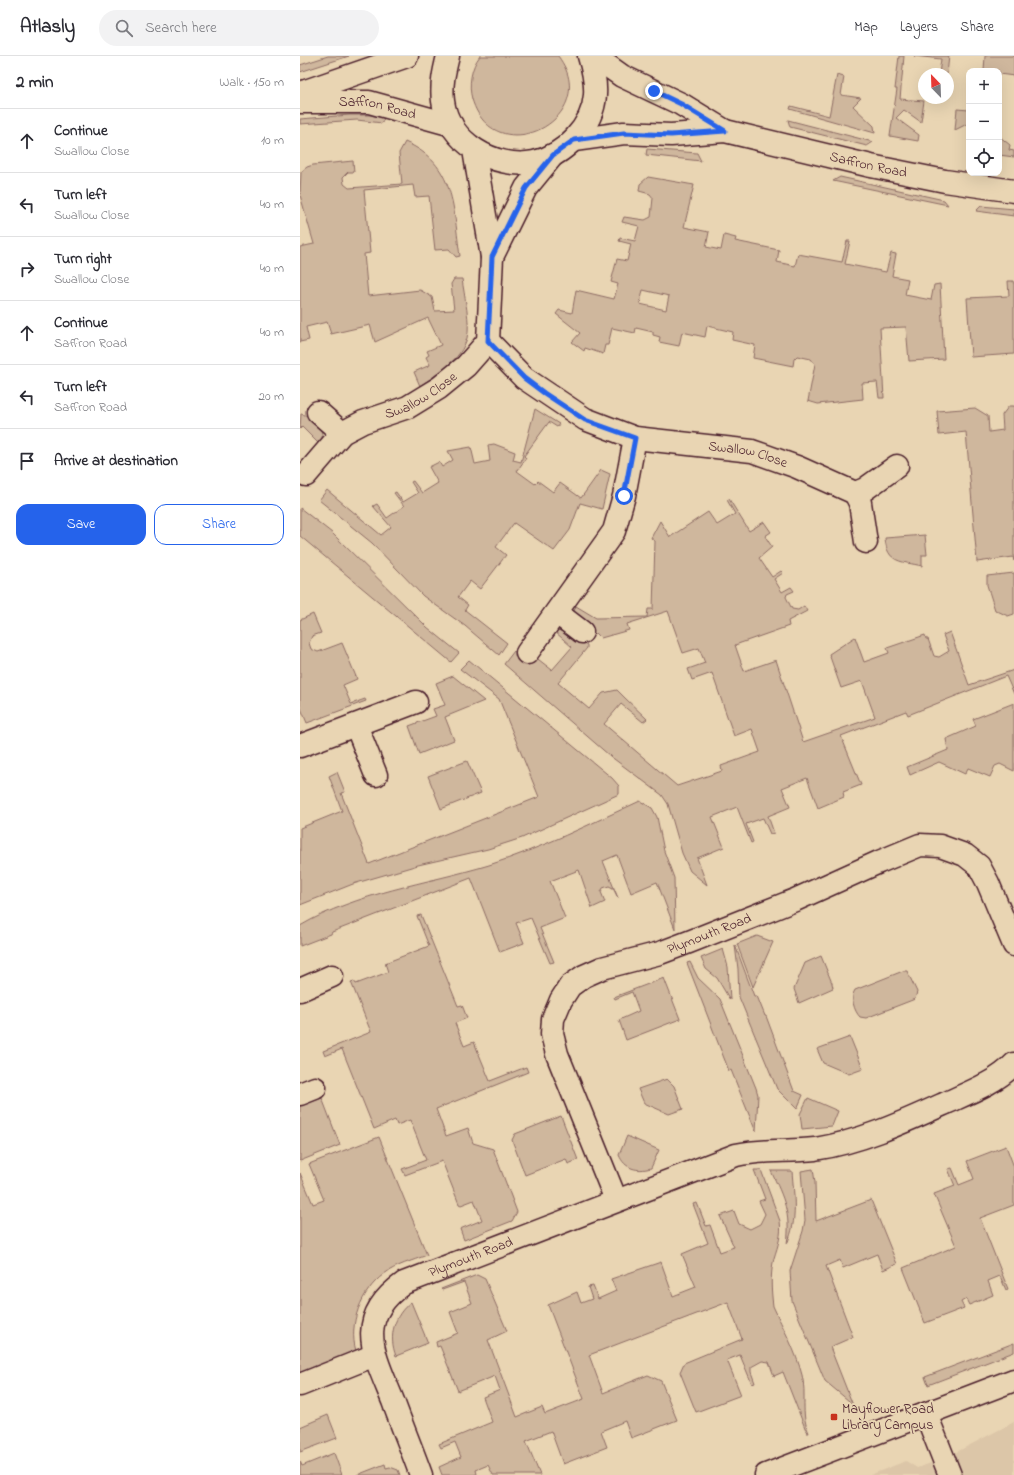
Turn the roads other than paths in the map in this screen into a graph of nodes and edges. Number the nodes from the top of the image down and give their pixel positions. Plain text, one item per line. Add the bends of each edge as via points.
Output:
1 (407, 56) edge
2 (448, 56) edge
3 (588, 56) edge
4 (594, 56) edge
5 (300, 93) edge
6 (300, 102) edge
7 (452, 125) junction
8 (725, 131) junction
9 (574, 140) junction
10 (474, 150) junction
11 (553, 155) junction
12 (1014, 191) edge
13 (492, 257) junction
14 (488, 341) junction
15 (318, 412) dead end
16 (342, 433) junction
17 (635, 438) junction
18 (897, 466) dead end
19 (306, 475) dead end
20 (855, 493) junction
21 (866, 542) dead end
22 (557, 613) junction
23 (582, 632) dead end
24 (527, 654) dead end
25 (416, 702) dead end
26 (356, 725) junction
27 (300, 746) edge
28 (376, 775) dead end
29 (1014, 945) edge
30 (332, 976) dead end
31 (300, 990) edge
32 (1014, 1064) edge
33 (616, 1200) junction
34 (375, 1355) junction
35 (1014, 1380) edge
36 (300, 1385) edge
37 (926, 1414) junction
38 (421, 1475) edge
39 (766, 1475) edge
40 (950, 1475) edge

1 - 5 street, Saffron Road
2 - 7 street, Saffron Road via 442,79 443,103
3 - 9 street, Saffron Road via 594,72 595,95 588,120
4 - 8 street, Saffron Road via 622,76 681,104
6 - 7 street, Saffron Road via 369,102
7 - 10 street, Saffron Road
8 - 9 street, Saffron Road via 671,135 624,133
8 - 12 street, Saffron Road via 871,166 945,181
9 - 11 street, Saffron Road
10 - 11 street, Saffron Road via 493,159 513,164 534,162
10 - 13 street
11 - 13 street via 526,188
13 - 14 street
14 - 16 street, Swallow Close via 466,366 439,388 408,407 363,422
14 - 17 street, Swallow Close via 524,378 544,393 585,420
15 - 16 street
16 - 19 street, Swallow Close
17 - 20 street, Swallow Close via 752,451 797,467
17 - 22 street via 624,496 614,531
18 - 20 street via 865,489
20 - 21 street via 860,503
22 - 23 street
22 - 24 street
25 - 26 street
26 - 27 street
26 - 28 street
29 - 33 street, Plymouth Road via 979,866 965,855 940,846 920,845 795,900 702,937 660,953 584,976 570,986 561,1000 553,1019 552,1034 557,1054
30 - 31 street
32 - 33 street, Plymouth Road via 969,1092 899,1124 857,1139 814,1149 764,1150 736,1155
33 - 34 street, Plymouth Road via 404,1283 388,1294 374,1320 372,1336
34 - 36 street
34 - 38 street, Plymouth Road
35 - 37 street
37 - 39 street
37 - 40 street

